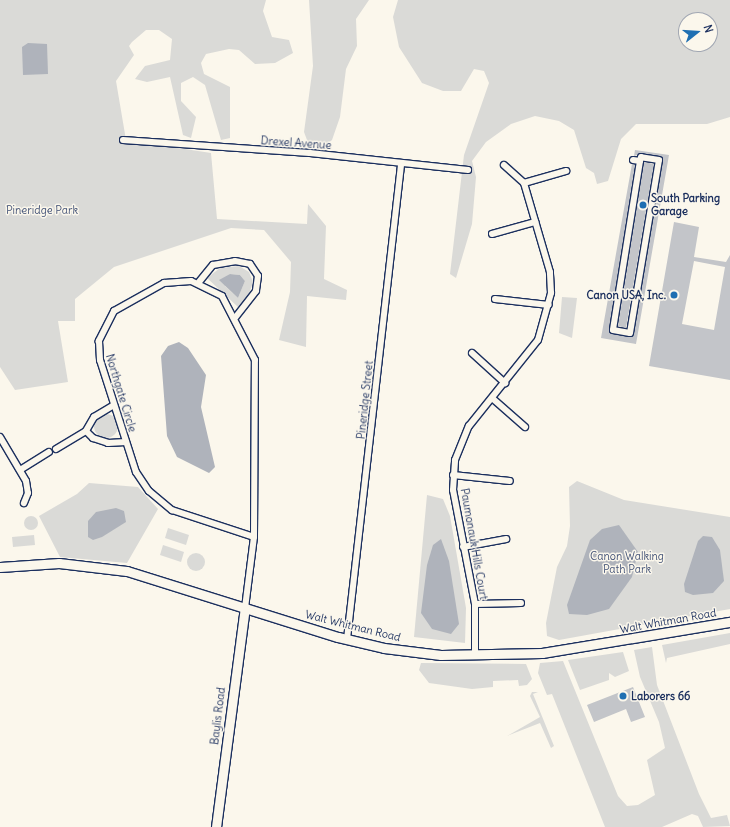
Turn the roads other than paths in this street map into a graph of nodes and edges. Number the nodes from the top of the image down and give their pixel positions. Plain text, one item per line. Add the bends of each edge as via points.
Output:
1 (123, 140) dead end
2 (633, 160) dead end
3 (640, 160) junction
4 (401, 163) junction
5 (504, 165) dead end
6 (468, 170) dead end
7 (566, 171) dead end
8 (524, 183) junction
9 (535, 222) junction
10 (492, 234) dead end
11 (199, 282) junction
12 (495, 299) dead end
13 (549, 305) junction
14 (236, 318) junction
15 (472, 353) dead end
16 (505, 383) junction
17 (492, 398) junction
18 (114, 405) junction
19 (525, 427) dead end
20 (86, 431) junction
21 (0, 437) edge
22 (126, 442) junction
23 (7, 448) junction
24 (56, 449) dead end
25 (0, 452) edge
26 (49, 452) dead end
27 (20, 470) junction
28 (453, 475) junction
29 (510, 481) dead end
30 (24, 503) dead end
31 (254, 537) junction
32 (506, 539) dead end
33 (463, 547) junction
34 (0, 568) edge
35 (521, 603) dead end
36 (475, 604) junction
37 (245, 608) junction
38 (730, 622) edge
39 (347, 639) junction
40 (475, 656) junction
41 (216, 827) edge

1 - 4 street, Drexel Avenue via 310,153
2 - 3 street
3 - 3 street via 612,330 630,333 659,160 641,157
4 - 6 street, Drexel Avenue
4 - 39 street, Pineridge Street
5 - 8 street
7 - 8 street
8 - 9 street, Paumonauk Hills Court
9 - 10 street
9 - 13 street, Paumonauk Hills Court via 550,272
11 - 14 street, Northgate Circle via 222,296
11 - 14 street via 213,265 235,261 250,264 258,276 256,292
11 - 18 street, Northgate Circle via 173,281 148,289 124,302 107,321 98,350
12 - 13 street
13 - 16 street, Paumonauk Hills Court via 538,340
14 - 31 street, Northgate Circle via 252,350 256,370
15 - 16 street
16 - 17 street, Paumonauk Hills Court
17 - 19 street
17 - 28 street, Paumonauk Hills Court via 461,439
18 - 20 street via 94,417
18 - 22 street, Northgate Circle
20 - 22 street via 93,438 108,443
20 - 24 street
21 - 23 street
22 - 31 street, Northgate Circle via 136,472 158,501 182,514
23 - 25 street
23 - 27 street
26 - 27 street
27 - 30 street via 28,493
28 - 29 street
28 - 33 street, Paumonauk Hills Court
31 - 37 street, Northgate Circle
32 - 33 street
33 - 36 street, Paumonauk Hills Court
34 - 37 main road, Walt Whitman Road via 38,563 86,564 134,573
35 - 36 street
36 - 40 street, Paumonauk Hills Court
37 - 39 main road, Walt Whitman Road
37 - 41 main road, Baylis Road
38 - 40 main road, Walt Whitman Road via 542,653
39 - 40 main road, Walt Whitman Road via 396,650

